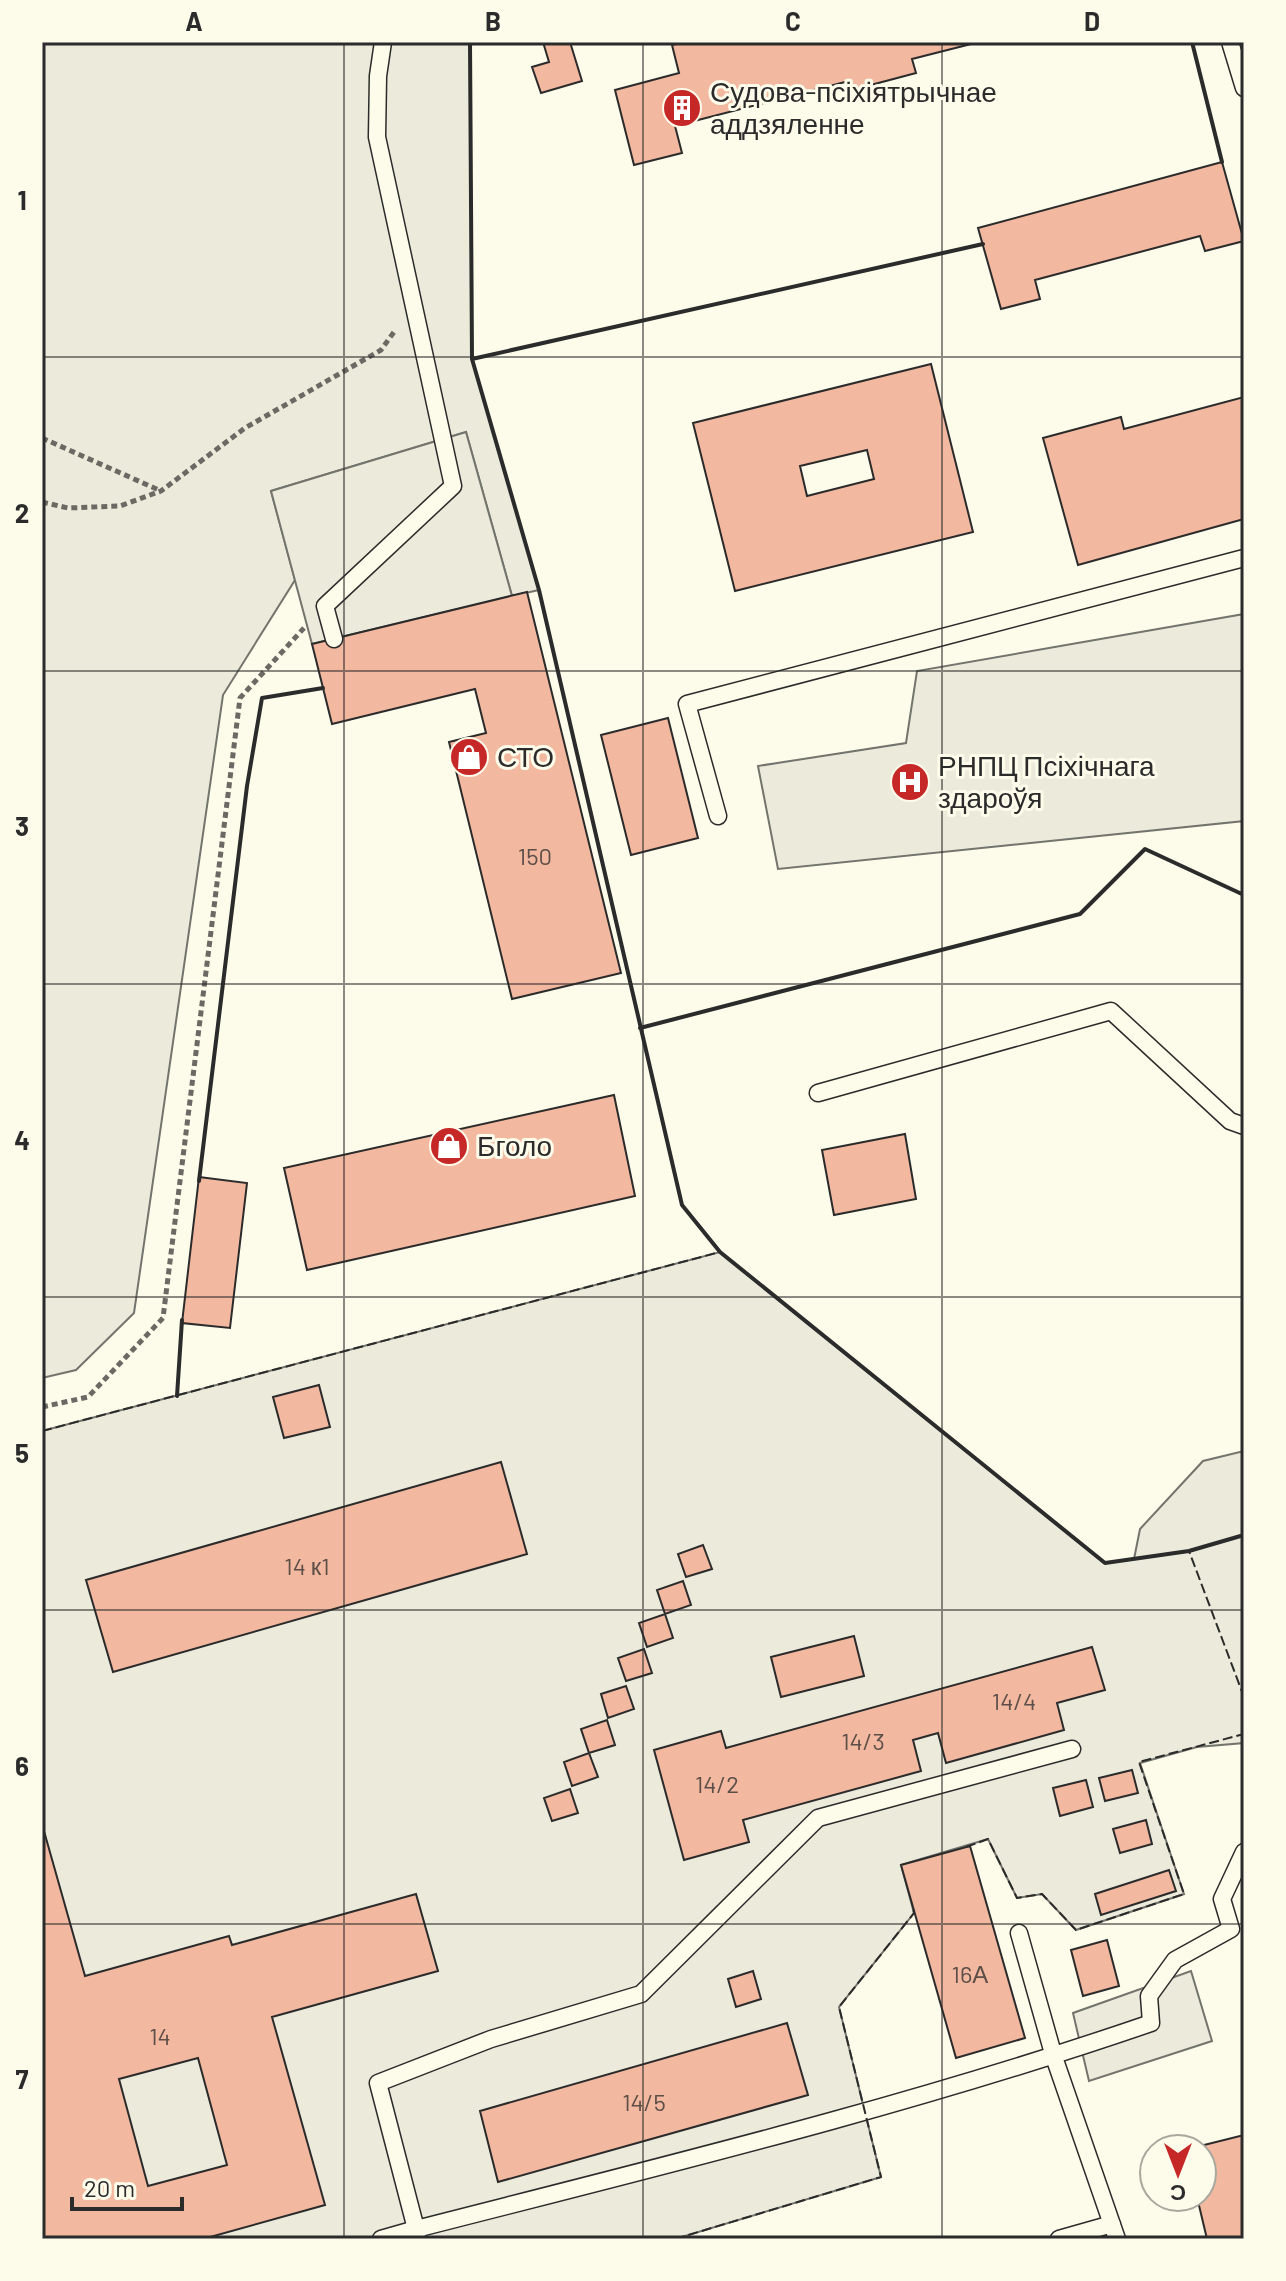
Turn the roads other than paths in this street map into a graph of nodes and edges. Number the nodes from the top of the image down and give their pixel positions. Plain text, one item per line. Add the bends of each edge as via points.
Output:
1 (383, 42) edge
2 (1230, 42) edge
3 (1244, 88) edge
4 (1244, 558) edge
5 (334, 639) dead end
6 (718, 816) dead end
7 (818, 1093) dead end
8 (1244, 1126) edge
9 (1072, 1749) dead end
10 (1244, 1852) edge
11 (1237, 1932) edge
12 (1019, 1933) dead end
13 (1054, 2057) junction
14 (1115, 2231) edge
15 (417, 2234) edge
16 (381, 2239) edge
17 (1059, 2239) edge

1 - 5 lane via 377,137 453,486 325,606
2 - 3 lane
4 - 6 lane via 687,704
7 - 8 lane via 1111,1011 1230,1121
9 - 15 lane via 818,1818 641,1994 491,2039 378,2083
10 - 11 lane via 1222,1899
11 - 13 lane via 1175,1960 1149,1996 1151,2023
12 - 13 lane
13 - 14 lane
13 - 15 lane
14 - 17 lane
15 - 16 lane

